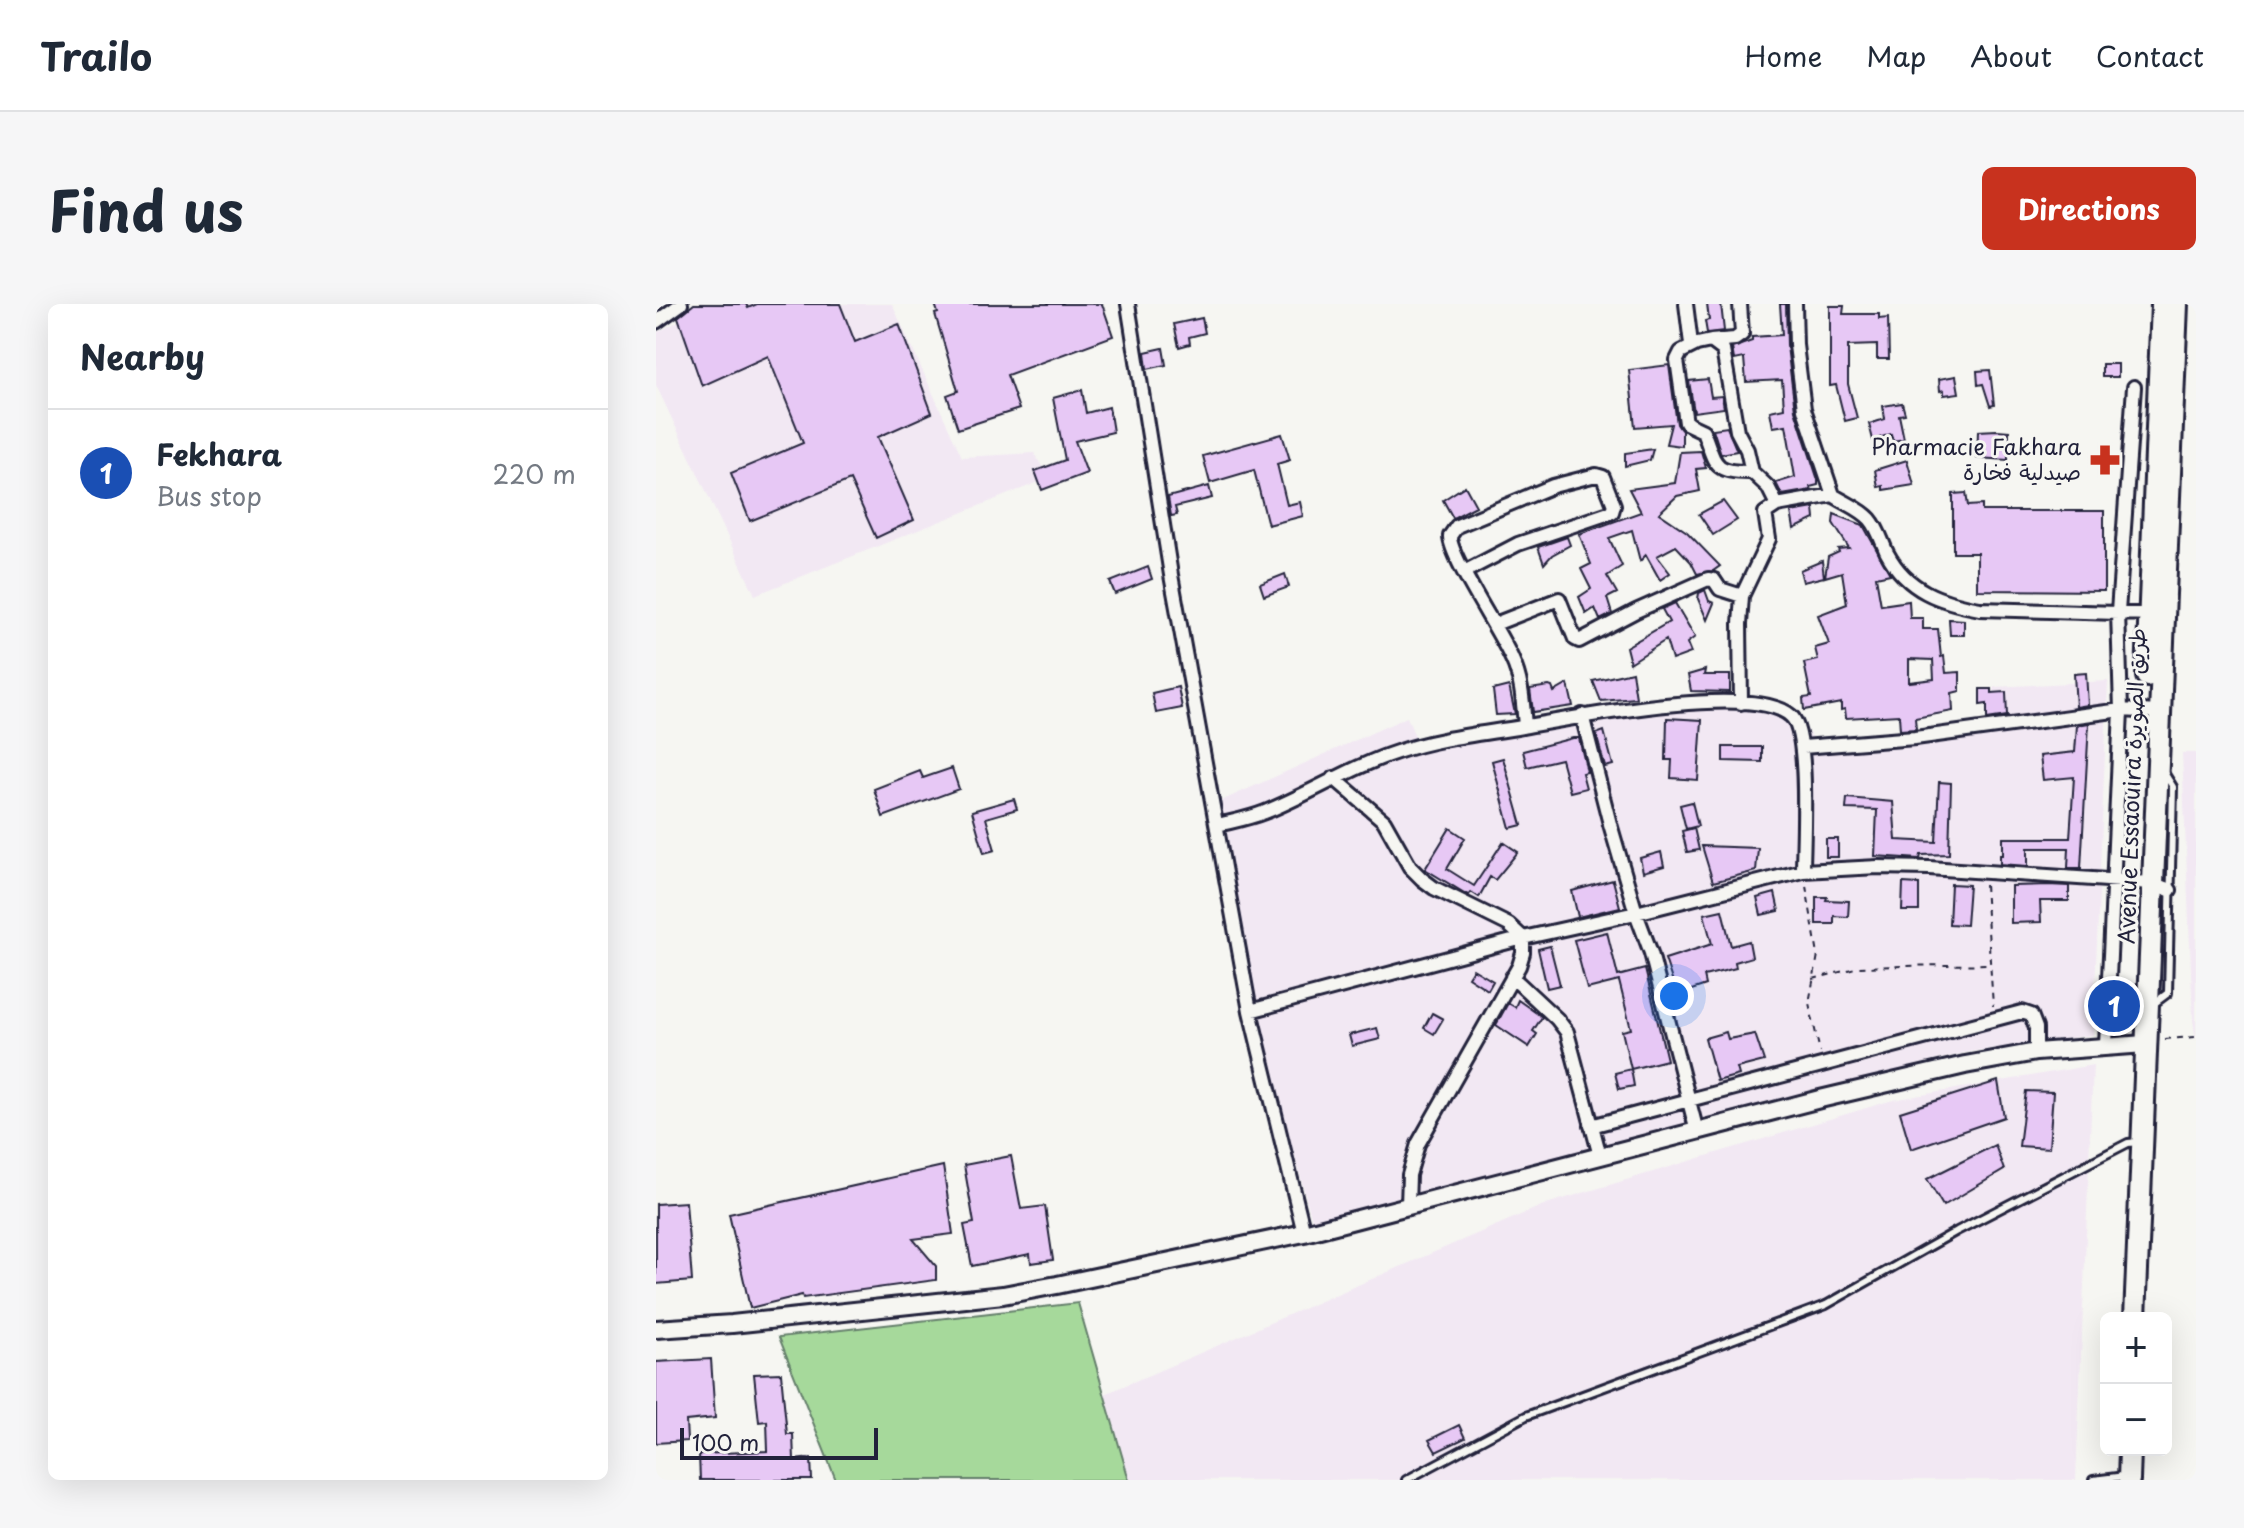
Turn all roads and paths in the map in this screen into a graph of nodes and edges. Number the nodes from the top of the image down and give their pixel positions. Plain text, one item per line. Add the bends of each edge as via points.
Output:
1 (681, 304) edge
2 (1128, 304) edge
3 (1686, 304) edge
4 (1740, 304) edge
5 (1795, 304) edge
6 (2162, 304) edge
7 (2177, 304) edge
8 (656, 322) edge
9 (1711, 341) junction
10 (1697, 344) junction
11 (2134, 387) dead end
12 (1752, 472) junction
13 (1833, 495) junction
14 (1777, 505) junction
15 (1464, 572) junction
16 (1742, 596) junction
17 (2118, 612) junction
18 (2156, 614) junction
19 (1495, 624) junction
20 (1741, 703) junction
21 (2121, 710) junction
22 (2152, 712) junction
23 (1582, 715) junction
24 (1525, 726) junction
25 (1803, 747) junction
26 (1334, 778) junction
27 (1218, 825) junction
28 (1803, 871) junction
29 (1984, 872) junction
30 (2114, 880) junction
31 (2153, 885) junction
32 (1636, 913) junction
33 (1523, 938) junction
34 (1990, 964) junction
35 (1512, 977) junction
36 (1813, 980) junction
37 (1250, 1011) junction
38 (1994, 1019) junction
39 (2196, 1037) edge
40 (2138, 1044) junction
41 (2106, 1045) junction
42 (2036, 1052) junction
43 (1822, 1065) junction
44 (1688, 1101) junction
45 (1591, 1126) junction
46 (1697, 1132) junction
47 (2135, 1143) junction
48 (1600, 1156) junction
49 (1408, 1206) junction
50 (1304, 1233) junction
51 (2122, 1312) edge
52 (2135, 1312) edge
53 (656, 1329) edge
54 (2118, 1456) edge
55 (2128, 1456) edge
56 (2122, 1478) edge
57 (1406, 1480) edge
58 (2093, 1480) edge

1 - 8 street
2 - 27 street
3 - 10 street via 1691,344
4 - 9 street via 1742,334
5 - 13 street via 1804,409
6 - 18 main road, Avenue Essaouira طريق الصويرة
7 - 18 main road, Avenue Essaouira طريق الصويرة
9 - 10 street
9 - 12 street via 1725,354 1737,431
10 - 12 street via 1677,360 1686,423 1703,431 1718,467
11 - 17 street
12 - 14 street
13 - 14 street
13 - 17 street via 1870,519 1908,582 1934,598 1980,609
14 - 16 street via 1765,513 1769,539
15 - 15 street via 1449,542 1457,526 1553,486 1603,477 1612,512 1518,544
15 - 19 street
16 - 19 street via 1708,579 1579,641 1559,599
16 - 20 street
17 - 18 street
17 - 21 street
18 - 22 main road, Avenue Essaouira طريق الصويرة
19 - 24 street via 1518,673
20 - 23 street
20 - 25 street via 1769,706 1791,716
21 - 22 street
21 - 25 street via 1915,738
21 - 30 street
22 - 31 main road, Avenue Essaouira طريق الصويرة
22 - 31 main road, Avenue Essaouira طريق الصويرة via 2157,761
23 - 24 street
23 - 32 street
24 - 26 street via 1397,752
25 - 28 street
26 - 27 street via 1264,812
26 - 33 street via 1384,821 1422,879 1509,925
27 - 37 street
28 - 29 street via 1878,867
28 - 32 street
28 - 36 path via 1817,946
29 - 30 street
29 - 34 path
30 - 31 street
30 - 41 street
31 - 40 main road, Avenue Essaouira طريق الصويرة
31 - 40 main road, Avenue Essaouira طريق الصويرة via 2146,1009
32 - 33 street
32 - 44 street
33 - 35 street via 1522,959
33 - 37 street
34 - 36 path via 1859,967
34 - 38 path
35 - 45 street via 1567,1032
35 - 49 street via 1418,1144
36 - 43 path via 1809,1003
37 - 50 street
38 - 42 street via 2031,1015
38 - 43 street
39 - 40 path
40 - 41 street
40 - 47 main road, Avenue Essaouira طريق الصويرة
41 - 42 street
42 - 46 street
43 - 44 street
44 - 45 street
44 - 46 street
45 - 48 street
46 - 48 street
47 - 51 main road, Avenue Essaouira طريق الصويرة
47 - 52 main road, Avenue Essaouira طريق الصويرة
47 - 57 lane via 1957,1231 1826,1305 1526,1416
48 - 49 street
49 - 50 street
50 - 53 street via 1003,1295
54 - 56 main road
55 - 56 main road
56 - 58 lane

